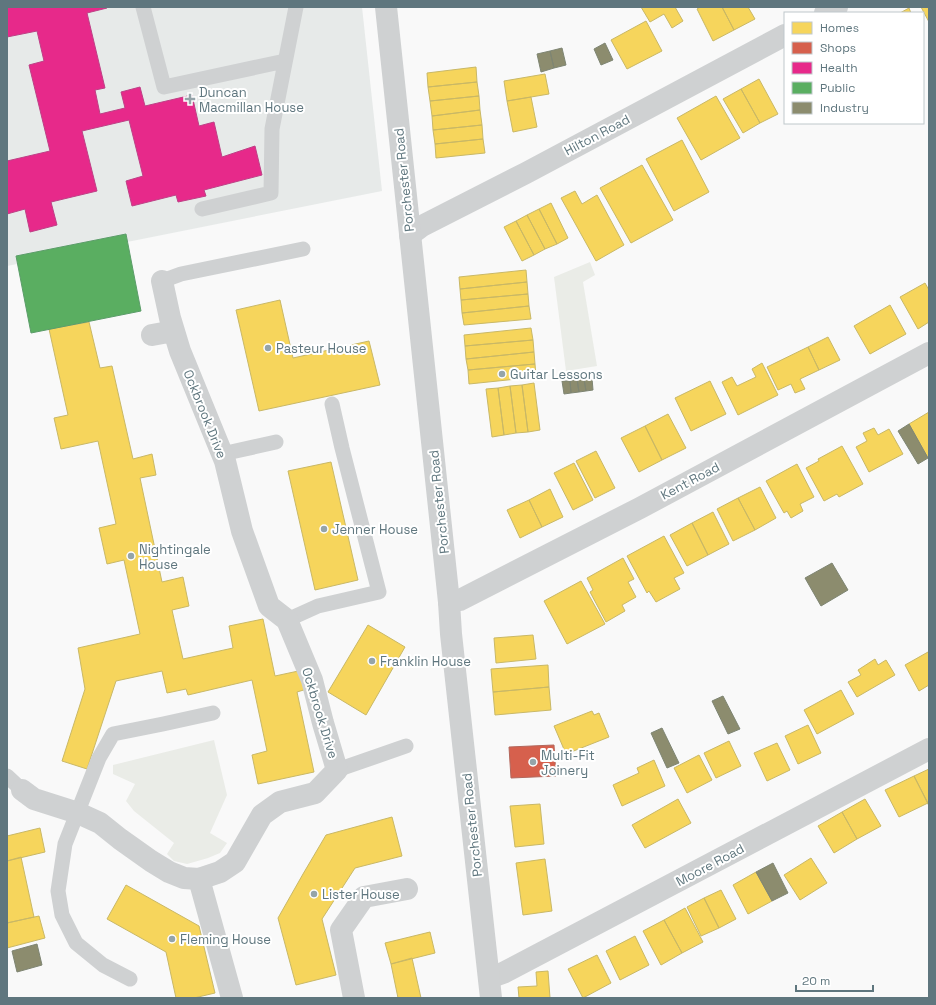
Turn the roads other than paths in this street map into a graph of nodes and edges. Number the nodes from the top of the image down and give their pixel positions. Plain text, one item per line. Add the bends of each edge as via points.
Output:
1 (143, 7) edge
2 (296, 7) edge
3 (386, 7) edge
4 (837, 7) edge
5 (828, 12) edge
6 (784, 36) edge
7 (285, 61) junction
8 (202, 209) dead end
9 (410, 235) junction
10 (302, 249) dead end
11 (162, 281) joint
12 (174, 330) junction
13 (152, 335) dead end
14 (929, 354) edge
15 (332, 404) dead end
16 (276, 442) dead end
17 (222, 454) junction
18 (449, 602) junction
19 (286, 620) junction
20 (213, 712) dead end
21 (406, 746) dead end
22 (929, 749) edge
23 (337, 770) junction
24 (14, 783) edge
25 (78, 812) junction
26 (199, 879) junction
27 (408, 889) dead end
28 (130, 979) dead end
29 (490, 988) edge
30 (232, 998) edge
31 (354, 998) edge

1 - 7 lane via 164,87
2 - 7 lane
3 - 9 street, Porchester Road
4 - 5 street
6 - 9 street, Hilton Road via 422,226
7 - 8 lane via 272,129 271,193
9 - 18 street, Porchester Road
10 - 11 lane via 181,274
11 - 12 street, Ockbrook Drive
12 - 13 street
12 - 17 street, Ockbrook Drive
14 - 18 street, Kent Road via 633,511 460,600
15 - 19 lane via 379,592 318,606
16 - 17 lane
17 - 19 street, Ockbrook Drive via 242,531 269,606
18 - 29 street, Porchester Road
19 - 23 street, Ockbrook Drive via 312,680
20 - 25 lane via 113,734 99,758
21 - 23 lane
22 - 29 street, Moore Road via 503,974
23 - 26 street, Ockbrook Drive via 315,793 280,802 262,815 235,862 220,872
24 - 25 street, Ockbrook Drive via 34,799
25 - 26 street, Ockbrook Drive via 100,823 126,844 169,872 184,878
25 - 28 lane via 64,850 58,891 62,915 76,943 103,965
26 - 30 street
27 - 31 street via 364,897 341,930

